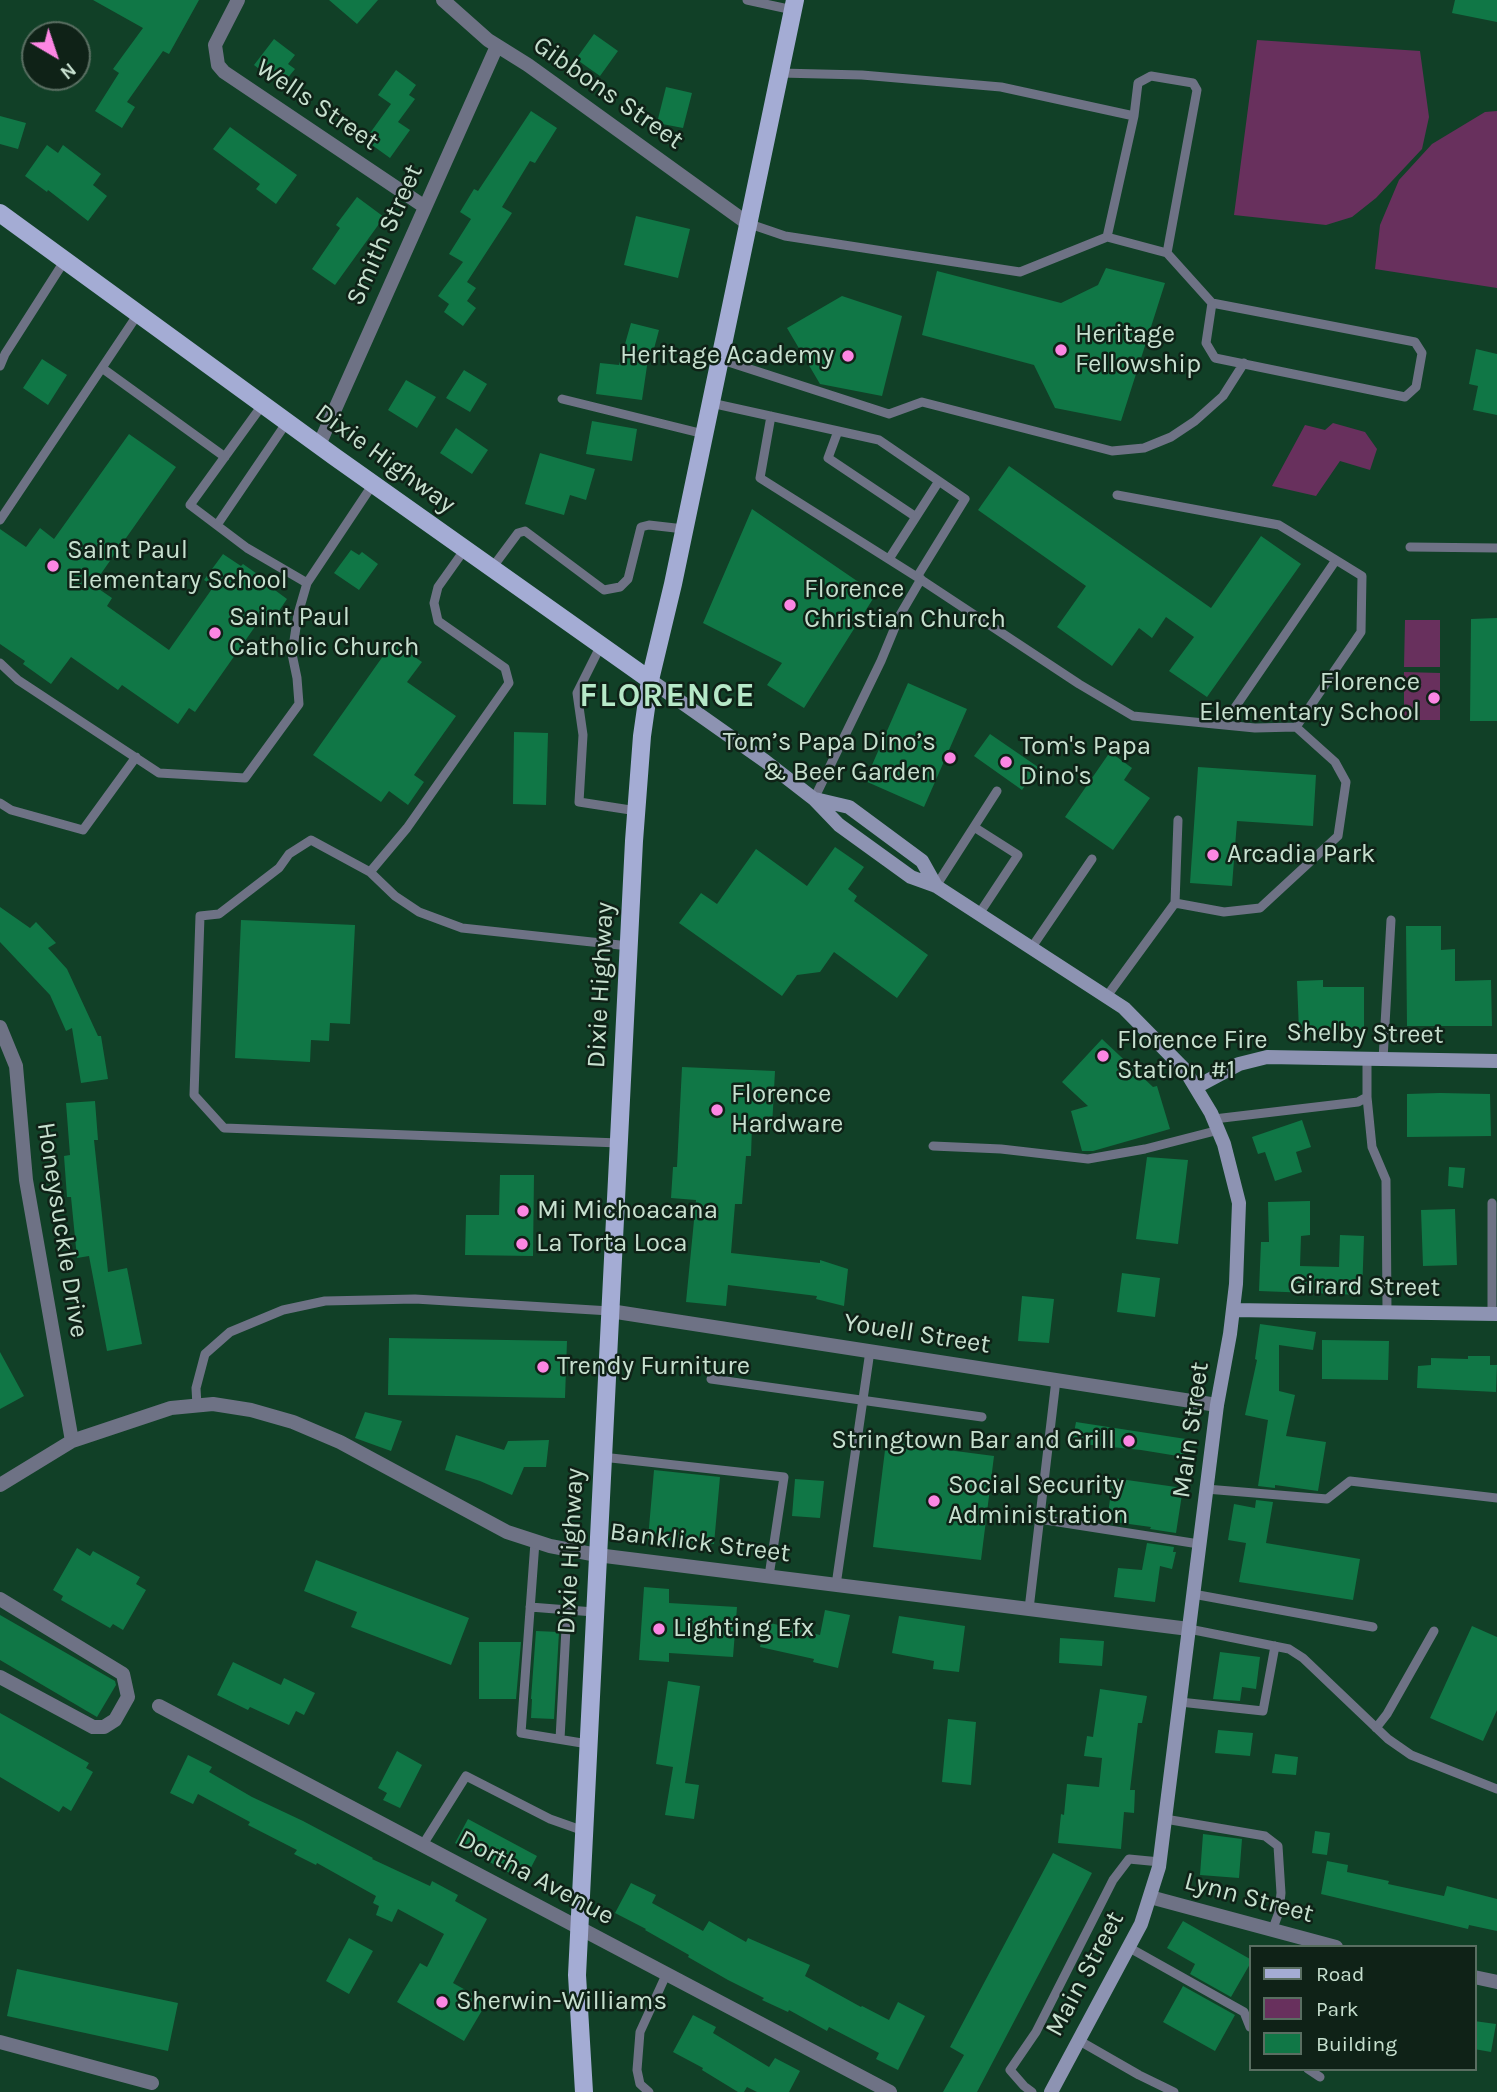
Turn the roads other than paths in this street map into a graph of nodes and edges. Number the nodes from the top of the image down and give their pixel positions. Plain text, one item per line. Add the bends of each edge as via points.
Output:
1 (238, 0) edge
2 (443, 0) edge
3 (747, 0) edge
4 (794, 5) edge
5 (497, 46) junction
6 (780, 73) junction
7 (1134, 116) junction
8 (425, 207) junction
9 (0, 213) edge
10 (747, 223) junction
11 (1107, 237) junction
12 (1167, 253) junction
13 (65, 260) junction
14 (1212, 303) junction
15 (138, 314) junction
16 (719, 359) junction
17 (1244, 363) junction
18 (0, 366) edge
19 (102, 368) junction
20 (562, 400) dead end
21 (710, 403) junction
22 (263, 404) junction
23 (771, 416) junction
24 (287, 422) junction
25 (838, 431) junction
26 (704, 434) junction
27 (319, 445) junction
28 (225, 457) junction
29 (939, 481) junction
30 (373, 484) junction
31 (1117, 495) dead end
32 (916, 517) junction
33 (0, 520) edge
34 (217, 525) junction
35 (684, 529) junction
36 (1410, 547) dead end
37 (1497, 548) edge
38 (465, 549) junction
39 (889, 559) junction
40 (1336, 560) junction
41 (492, 568) junction
42 (919, 578) junction
43 (307, 583) junction
44 (601, 645) junction
45 (0, 663) edge
46 (650, 680) junction
47 (1223, 725) junction
48 (1296, 727) junction
49 (136, 757) junction
50 (997, 791) dead end
51 (814, 799) junction
52 (0, 803) edge
53 (637, 811) junction
54 (1178, 820) dead end
55 (974, 827) junction
56 (1092, 859) dead end
57 (370, 872) junction
58 (936, 886) junction
59 (1175, 903) junction
60 (979, 914) junction
61 (1391, 920) dead end
62 (629, 946) junction
63 (1032, 947) junction
64 (1107, 996) junction
65 (0, 1027) edge
66 (1367, 1059) junction
67 (1383, 1059) junction
68 (1497, 1061) edge
69 (1196, 1087) junction
70 (1367, 1097) junction
71 (1216, 1125) junction
72 (619, 1143) junction
73 (933, 1146) dead end
74 (1492, 1203) dead end
75 (1233, 1310) junction
76 (610, 1311) junction
77 (1387, 1311) junction
78 (1494, 1314) edge
79 (870, 1351) junction
80 (711, 1379) dead end
81 (1056, 1380) junction
82 (861, 1401) junction
83 (1217, 1405) junction
84 (197, 1406) junction
85 (982, 1417) dead end
86 (72, 1441) junction
87 (603, 1457) junction
88 (0, 1485) edge
89 (1206, 1489) junction
90 (1497, 1498) edge
91 (1040, 1519) junction
92 (535, 1542) junction
93 (1199, 1544) junction
94 (597, 1555) junction
95 (769, 1576) junction
96 (836, 1585) junction
97 (1193, 1594) junction
98 (0, 1599) edge
99 (530, 1607) junction
100 (1028, 1609) junction
101 (567, 1610) junction
102 (594, 1612) junction
103 (1373, 1627) dead end
104 (1189, 1629) junction
105 (1434, 1631) dead end
106 (1275, 1646) junction
107 (0, 1677) edge
108 (1180, 1702) junction
109 (159, 1706) dead end
110 (1376, 1728) junction
111 (560, 1739) junction
112 (588, 1744) junction
113 (1497, 1789) edge
114 (1165, 1819) junction
115 (584, 1831) junction
116 (422, 1846) junction
117 (1160, 1862) junction
118 (1150, 1896) junction
119 (579, 1929) junction
120 (1272, 1931) junction
121 (1327, 1945) edge
122 (1128, 1947) junction
123 (666, 1975) junction
124 (1476, 1977) edge
125 (1497, 1982) edge
126 (1248, 2023) edge
127 (1078, 2040) junction
128 (0, 2042) edge
129 (1311, 2071) edge
130 (1320, 2077) dead end
131 (152, 2083) dead end
132 (1172, 2091) edge
133 (584, 2092) edge
134 (649, 2092) edge
135 (890, 2092) edge
136 (1032, 2092) edge
137 (1051, 2092) edge

1 - 8 street, Wells Street via 215,45 224,72
2 - 5 street, Gibbons Street
3 - 4 lane
4 - 6 main road
5 - 8 street, Smith Street
5 - 10 street, Gibbons Street
6 - 7 lane via 1001,87
6 - 10 main road
7 - 11 lane
7 - 12 lane via 1139,83 1151,76 1193,83 1197,90
8 - 27 street, Smith Street
9 - 13 main road, Dixie Highway
10 - 11 lane via 785,236 1020,272
10 - 16 main road
11 - 12 lane
12 - 14 lane
13 - 15 main road, Dixie Highway
13 - 18 lane
14 - 17 lane via 1206,343 1215,358
14 - 17 lane via 1415,342 1422,353 1416,387 1405,397
15 - 19 lane
15 - 22 main road, Dixie Highway
16 - 17 lane via 890,414 922,402 1112,450 1144,448 1171,437 1223,396
16 - 21 main road
19 - 28 lane
19 - 33 lane
20 - 26 lane
21 - 23 lane
21 - 26 main road
22 - 24 main road, Dixie Highway
22 - 28 lane
23 - 25 lane
23 - 39 lane via 760,478
24 - 27 main road, Dixie Highway
24 - 34 lane
25 - 29 lane via 878,440
25 - 32 lane via 828,458
26 - 35 main road
27 - 30 main road, Dixie Highway
28 - 34 lane via 190,505
29 - 32 lane
29 - 42 lane via 965,499
30 - 38 main road, Dixie Highway
30 - 43 lane
31 - 40 lane via 1279,524
32 - 39 lane
34 - 43 lane
35 - 41 lane via 641,527 628,579 620,587 604,590 525,531 518,533
35 - 46 main road
36 - 37 lane
38 - 41 main road, Dixie Highway
38 - 57 lane via 438,587 434,603 438,621 505,668 509,683 407,828
39 - 42 lane
40 - 47 lane
40 - 48 lane via 1363,576 1361,632
41 - 44 main road, Dixie Highway
42 - 47 lane via 1133,716
42 - 51 lane
43 - 49 lane via 292,654 299,704 246,778 159,773
44 - 46 main road, Dixie Highway
44 - 53 lane via 577,694 583,735 579,803
45 - 49 lane via 18,680
46 - 51 street, Main Street
46 - 53 main road, Dixie Highway
47 - 48 lane
48 - 59 lane via 1335,762 1346,782 1338,836 1260,908 1224,912
49 - 52 lane via 83,830
50 - 55 lane
51 - 58 street, Main Street via 839,825 911,877
51 - 58 street, Main Street via 849,807 922,861
53 - 62 main road, Dixie Highway
54 - 59 lane
55 - 58 lane
55 - 60 lane via 1018,855
56 - 63 lane
57 - 62 lane via 419,912 462,928
57 - 72 lane via 312,840 219,914 200,916 194,1096 224,1128
58 - 60 street, Main Street
59 - 64 lane
60 - 63 street, Main Street
61 - 67 lane
62 - 72 main road, Dixie Highway
63 - 64 street, Main Street
64 - 69 street, Main Street via 1167,1050
65 - 86 street, Honeysuckle Drive via 16,1066 26,1180
66 - 67 street, Shelby Street
66 - 69 street, Shelby Street via 1267,1057 1239,1064
66 - 70 lane
67 - 68 street, Shelby Street
69 - 71 street, Main Street
70 - 71 lane
70 - 77 lane via 1372,1147 1386,1180
71 - 73 lane via 1145,1149 1088,1159
71 - 75 street, Main Street via 1240,1203
72 - 76 main road, Dixie Highway
74 - 78 lane
75 - 77 street, Girard Street
75 - 83 street, Main Street
76 - 79 street, Youell Street
76 - 84 lane via 415,1299 325,1301 283,1310 230,1332 205,1354 196,1388
76 - 87 main road, Dixie Highway
77 - 78 street, Girard Street
79 - 81 street, Youell Street
79 - 82 lane
80 - 82 lane
81 - 83 street, Youell Street
81 - 91 lane
82 - 85 lane
82 - 96 lane
83 - 89 street, Main Street
84 - 86 street, Banklick Street via 171,1408
84 - 92 street, Banklick Street via 251,1410 293,1422
86 - 88 street, Banklick Street
87 - 94 main road, Dixie Highway
87 - 95 lane via 783,1477
89 - 90 lane via 1328,1499 1350,1481
89 - 93 street, Main Street
91 - 93 lane
91 - 100 lane
92 - 94 street, Banklick Street
92 - 99 lane
93 - 97 street, Main Street
94 - 95 street, Banklick Street
94 - 102 main road, Dixie Highway
95 - 96 street, Banklick Street
96 - 100 street, Banklick Street
97 - 103 lane
97 - 104 street, Main Street
98 - 107 street via 123,1674 128,1697 115,1720 93,1727
99 - 101 lane
99 - 111 lane via 531,1657 521,1733
100 - 104 street, Banklick Street
101 - 102 lane
101 - 111 lane
102 - 112 main road, Dixie Highway
104 - 106 lane
104 - 108 street, Main Street
105 - 110 lane
106 - 108 lane via 1263,1711
106 - 110 lane via 1303,1658
108 - 114 street, Main Street
109 - 116 street, Dortha Avenue
110 - 113 lane via 1411,1755
111 - 112 lane
112 - 115 main road, Dixie Highway
114 - 117 street, Main Street
114 - 120 lane via 1265,1836 1278,1846 1281,1893
115 - 116 lane via 466,1776
115 - 119 main road, Dixie Highway
116 - 119 street, Dortha Avenue
117 - 118 street, Main Street
117 - 136 lane via 1129,1859 1113,1880 1036,2032 1010,2070
118 - 120 street, Lynn Street
118 - 122 street, Main Street
119 - 123 street, Dortha Avenue
119 - 133 main road, Dixie Highway
120 - 121 street, Lynn Street
122 - 126 lane via 1244,2012
122 - 127 street, Main Street
123 - 134 lane via 640,2032 637,2070 640,2084
123 - 135 street, Dortha Avenue
124 - 125 street
127 - 132 lane
127 - 137 street, Main Street
128 - 131 street
129 - 130 lane

